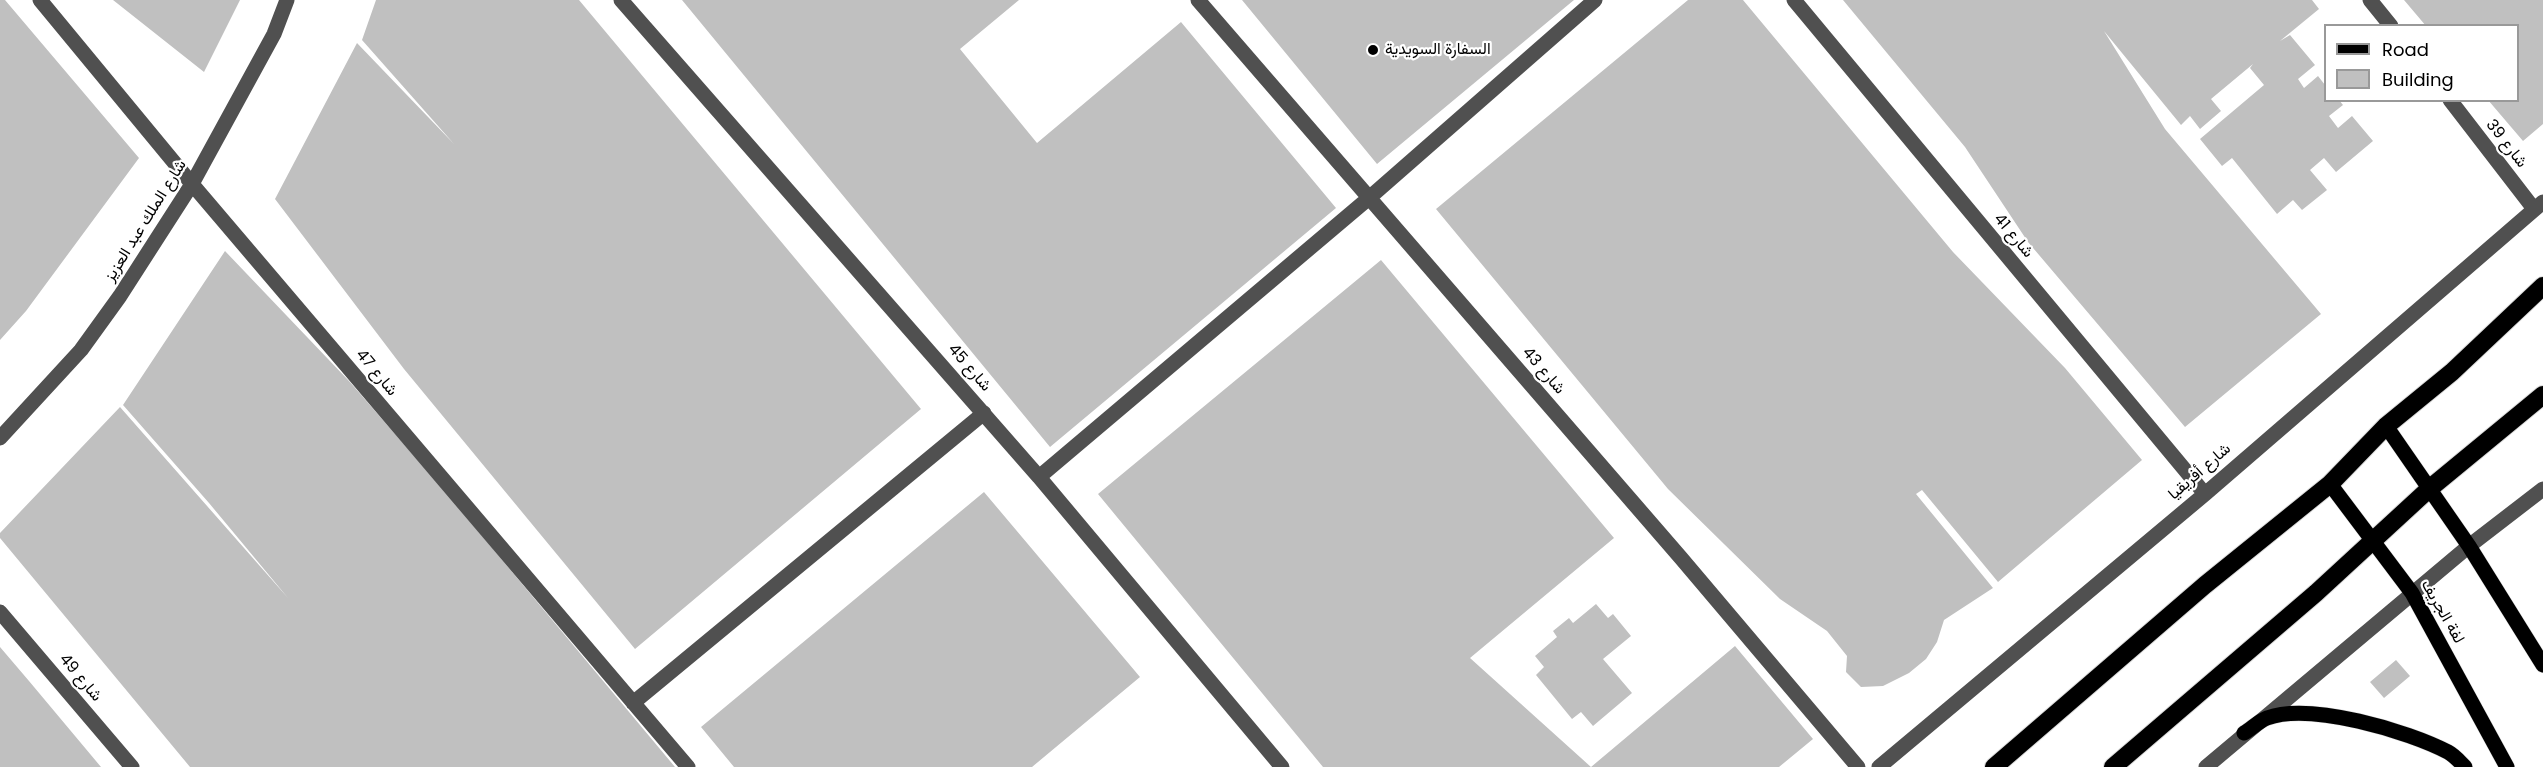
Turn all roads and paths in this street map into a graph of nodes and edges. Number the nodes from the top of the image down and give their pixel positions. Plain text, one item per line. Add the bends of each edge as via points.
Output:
1 (40, 0) edge
2 (287, 0) edge
3 (621, 0) edge
4 (1198, 0) edge
5 (1594, 0) edge
6 (1794, 0) edge
7 (2370, 0) edge
8 (2389, 24) edge
9 (2452, 102) edge
10 (192, 184) junction
11 (1369, 198) junction
12 (2539, 206) edge
13 (2543, 286) edge
14 (2543, 394) edge
15 (984, 412) junction
16 (2386, 426) junction
17 (0, 438) edge
18 (1039, 477) junction
19 (2330, 484) junction
20 (2429, 489) junction
21 (2543, 489) edge
22 (2205, 494) junction
23 (2372, 542) junction
24 (2469, 546) junction
25 (2412, 593) junction
26 (0, 612) edge
27 (2543, 665) edge
28 (633, 703) junction
29 (2244, 733) junction
30 (132, 767) edge
31 (688, 767) edge
32 (1282, 767) edge
33 (1858, 767) edge
34 (1879, 767) edge
35 (1994, 767) edge
36 (2113, 767) edge
37 (2206, 767) edge
38 (2465, 767) edge
39 (2507, 767) edge

1 - 10 street, شارع 47
2 - 10 street, شارع الملك عبد العزيز via 274,34
3 - 15 street, شارع 45
4 - 11 street, شارع 43
5 - 11 street
6 - 22 street, شارع 41
7 - 8 street
9 - 12 street, شارع 39
10 - 17 street, شارع الملك عبد العزيز via 81,350
10 - 28 street, شارع 47
11 - 18 street
11 - 33 street, شارع 43
12 - 22 street, شارع أفريقيا
13 - 16 highway via 2452,372
14 - 20 highway
15 - 18 street, شارع 45
15 - 28 street
16 - 19 highway
16 - 20 main road
18 - 32 street, شارع 45
19 - 23 main road, لفة الجريف
19 - 35 highway via 2205,585
20 - 23 highway
20 - 24 main road
21 - 24 street
22 - 34 street, شارع أفريقيا
23 - 25 main road, لفة الجريف
23 - 36 highway
24 - 25 street
24 - 27 main road
25 - 29 street
25 - 39 main road, لفة الجريف
26 - 30 street, شارع 49
28 - 31 street, شارع 47
29 - 37 street
29 - 38 main road via 2267,718 2301,714 2344,719 2384,727 2440,749

